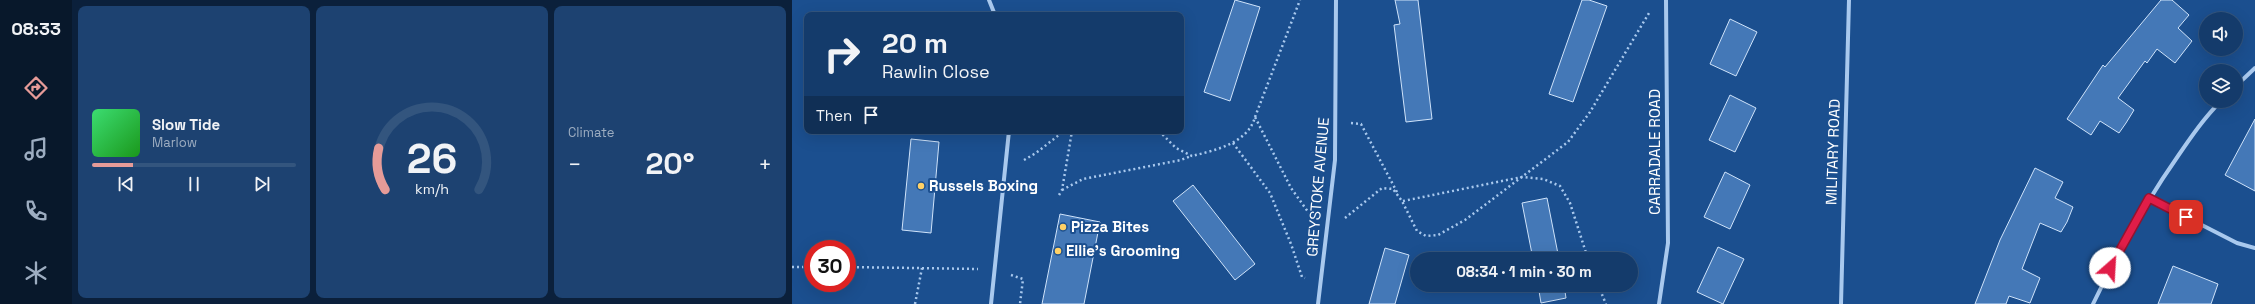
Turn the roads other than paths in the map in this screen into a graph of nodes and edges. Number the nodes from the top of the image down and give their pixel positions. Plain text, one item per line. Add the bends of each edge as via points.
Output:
1 (989, 0) edge
2 (1336, 0) edge
3 (1666, 0) edge
4 (1849, 0) edge
5 (994, 12) edge
6 (2255, 68) edge
7 (2243, 79) edge
8 (2213, 108) edge
9 (1009, 134) edge
10 (2149, 198) junction
11 (2255, 248) edge
12 (991, 304) edge
13 (1318, 304) edge
14 (1659, 304) edge
15 (1841, 304) edge
16 (2094, 304) edge

1 - 5 street
2 - 13 street, GREYSTOKE AVENUE via 1335,160
3 - 14 street, CARRADALE ROAD via 1668,243
4 - 15 street, MILITARY ROAD
6 - 7 street
8 - 10 street
9 - 12 street
10 - 11 street via 2237,243
10 - 16 street via 2116,256

